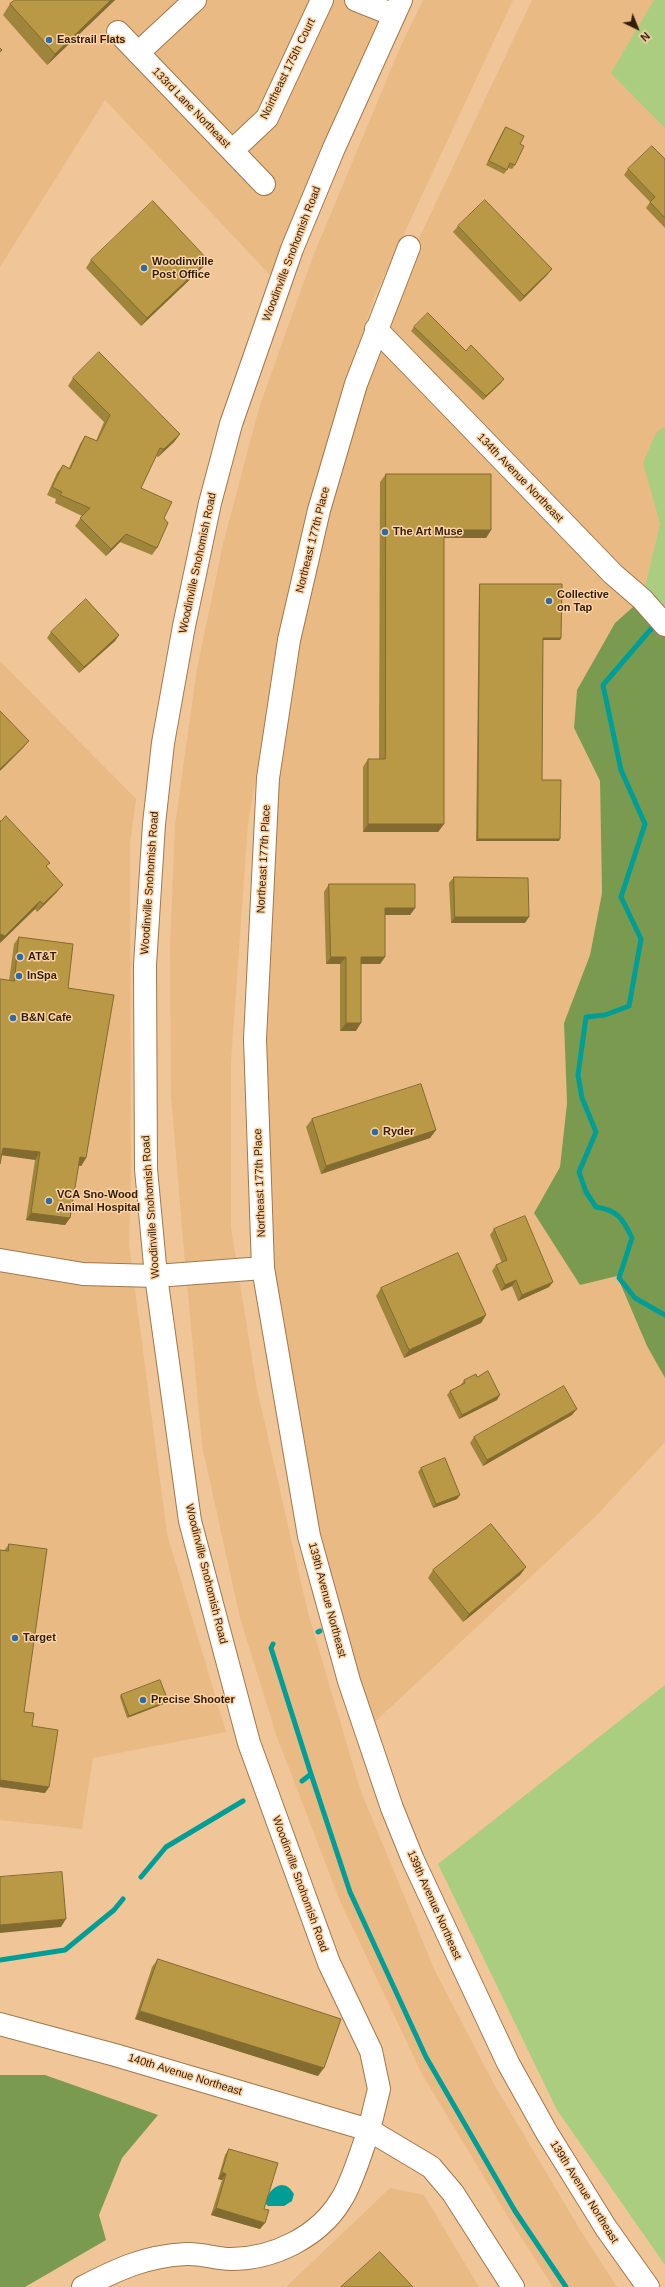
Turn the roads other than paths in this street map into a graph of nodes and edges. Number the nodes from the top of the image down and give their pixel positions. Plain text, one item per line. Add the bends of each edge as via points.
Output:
1 (195, 0) edge
2 (322, 0) edge
3 (356, 0) edge
4 (398, 7) edge
5 (118, 32) dead end
6 (138, 53) junction
7 (232, 150) junction
8 (264, 184) dead end
9 (409, 247) dead end
10 (376, 329) junction
11 (665, 625) edge
12 (0, 1260) edge
13 (263, 1268) junction
14 (156, 1276) junction
15 (302, 1488) joint
16 (0, 2024) edge
17 (369, 2130) junction
18 (83, 2287) edge
19 (513, 2287) edge
20 (648, 2287) edge

1 - 6 street
2 - 7 street, Noirtheast 175th Court via 267,118
3 - 4 street
4 - 14 street, Woodinville Snohomish Road via 334,148 295,242 246,379 210,503 174,680 154,824 145,965 146,1169
5 - 6 street, 133rd Lane Northeast
6 - 7 street, 133rd Lane Northeast
7 - 8 street, 133rd Lane Northeast
9 - 10 street, Northeast 177th Place
10 - 11 street, 134th Avenue Northeast
10 - 13 street, Northeast 177th Place via 349,407 319,510 289,640 268,778 255,1039
12 - 14 street via 83,1274
13 - 14 street
13 - 15 street, Northeast 177th Place
14 - 17 street, Woodinville Snohomish Road via 190,1521 249,1743 329,1963 371,2051 379,2089
15 - 20 street, 139th Avenue Northeast via 309,1536 349,1681 413,1860 458,1960 526,2095 606,2228
16 - 17 street, 140th Avenue Northeast
17 - 18 street, Woodinville Snohomish Road via 342,2200 320,2225 295,2244 268,2254 231,2259 187,2254 143,2260
17 - 19 street via 431,2167 453,2193

